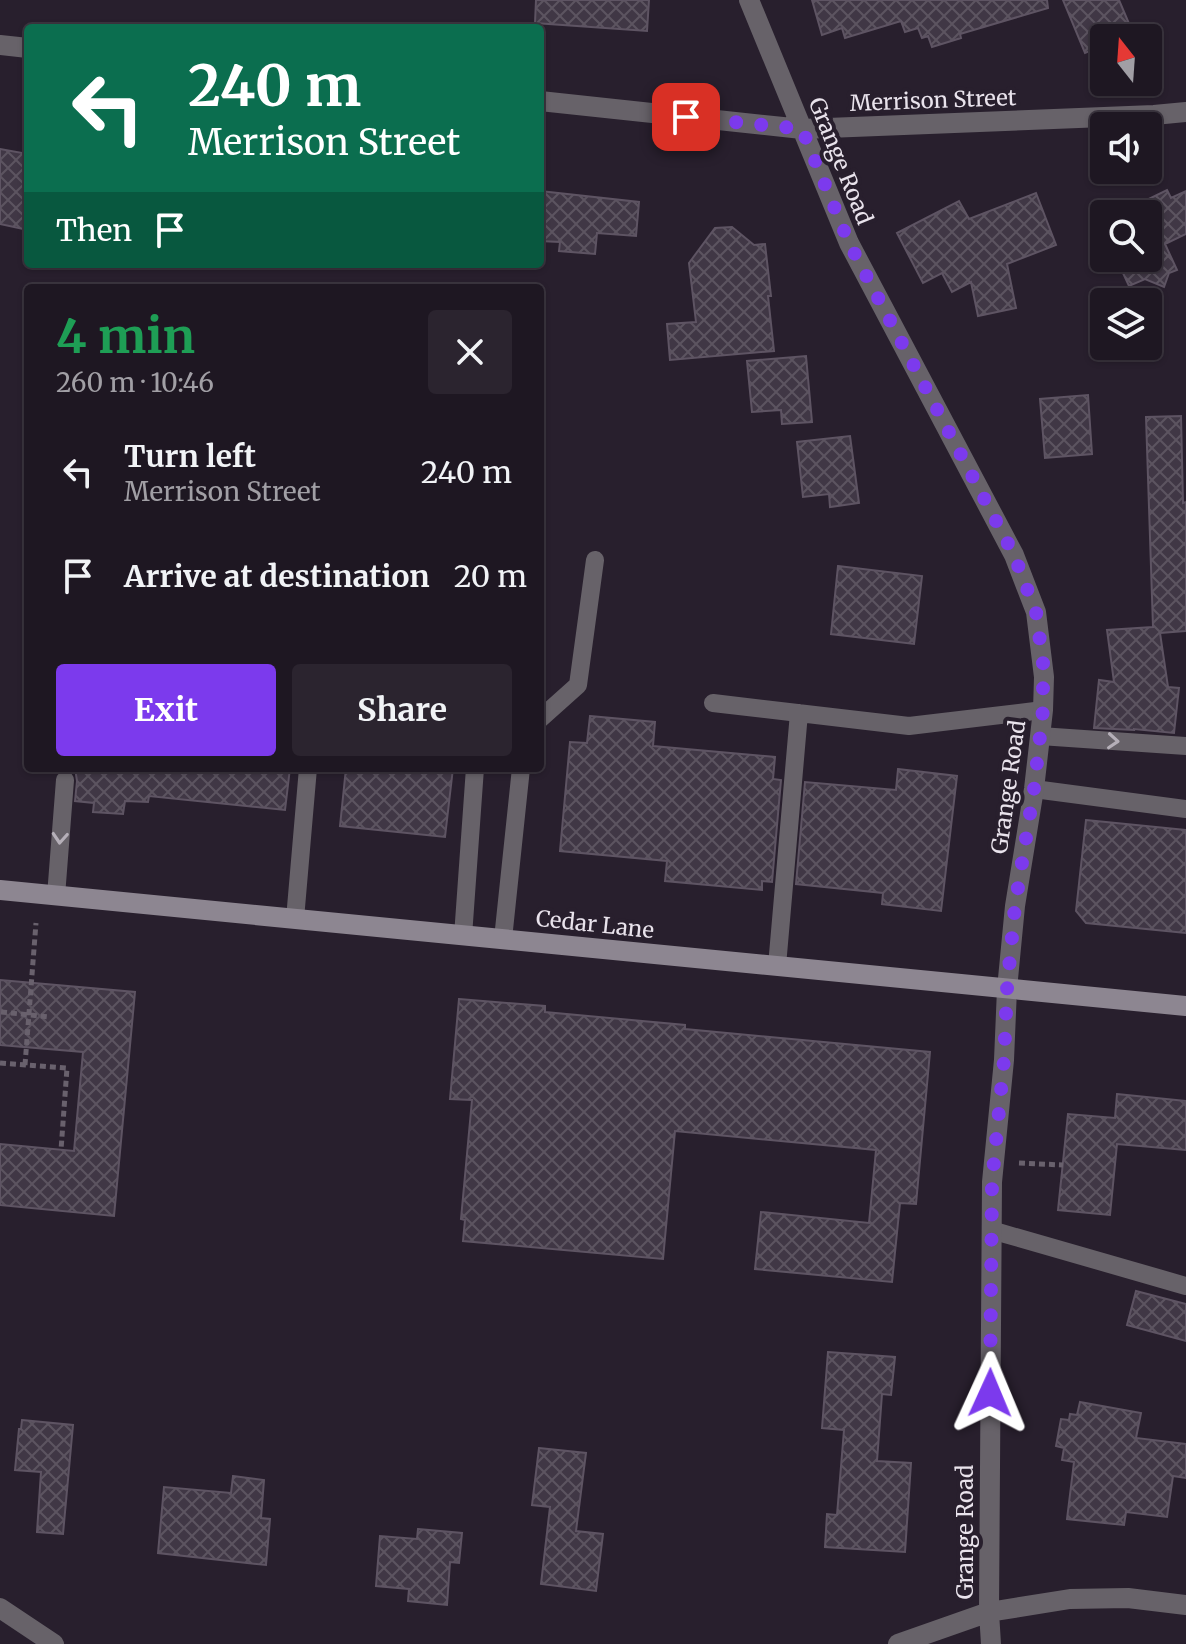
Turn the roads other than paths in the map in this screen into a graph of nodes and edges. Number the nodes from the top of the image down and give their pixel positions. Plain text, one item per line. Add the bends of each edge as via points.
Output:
1 (749, 0) edge
2 (0, 45) edge
3 (24, 48) edge
4 (544, 101) edge
5 (1186, 112) edge
6 (802, 129) junction
7 (595, 560) dead end
8 (713, 703) dead end
9 (1043, 710) junction
10 (799, 713) junction
11 (544, 715) edge
12 (1040, 736) junction
13 (1186, 746) edge
14 (308, 772) edge
15 (475, 772) edge
16 (521, 772) edge
17 (65, 780) dead end
18 (1034, 789) junction
19 (1186, 809) edge
20 (0, 890) edge
21 (47, 895) junction
22 (295, 919) junction
23 (463, 936) junction
24 (503, 939) junction
25 (777, 966) junction
26 (1007, 989) junction
27 (1186, 1006) edge
28 (991, 1230) junction
29 (1186, 1286) edge
30 (1186, 1605) edge
31 (0, 1608) edge
32 (989, 1612) junction
33 (54, 1644) edge
34 (898, 1644) edge
35 (991, 1644) edge

1 - 6 street, Grange Road
2 - 3 street
4 - 6 street, Merrison Street
5 - 6 street, Merrison Street
6 - 9 street, Grange Road via 849,243 1014,555 1036,612
7 - 11 lane via 578,685
8 - 10 lane
9 - 10 lane via 909,726
9 - 12 street, Grange Road
10 - 25 lane
12 -> 13 lane
12 - 18 street, Grange Road
14 - 22 lane
15 - 23 lane
16 - 24 lane
17 -> 21 lane
18 - 19 lane
18 - 26 street, Grange Road
20 - 21 main road, Cedar Lane
21 - 22 main road, Cedar Lane
22 - 23 main road, Cedar Lane
23 - 24 main road, Cedar Lane
24 - 25 main road, Cedar Lane
25 - 26 main road, Cedar Lane
26 - 27 main road, Cedar Lane
26 - 28 street, Grange Road
28 - 29 lane
28 - 32 street, Grange Road
30 - 32 street via 1070,1599
31 - 33 street
32 - 34 street
32 - 35 street, Grange Road

